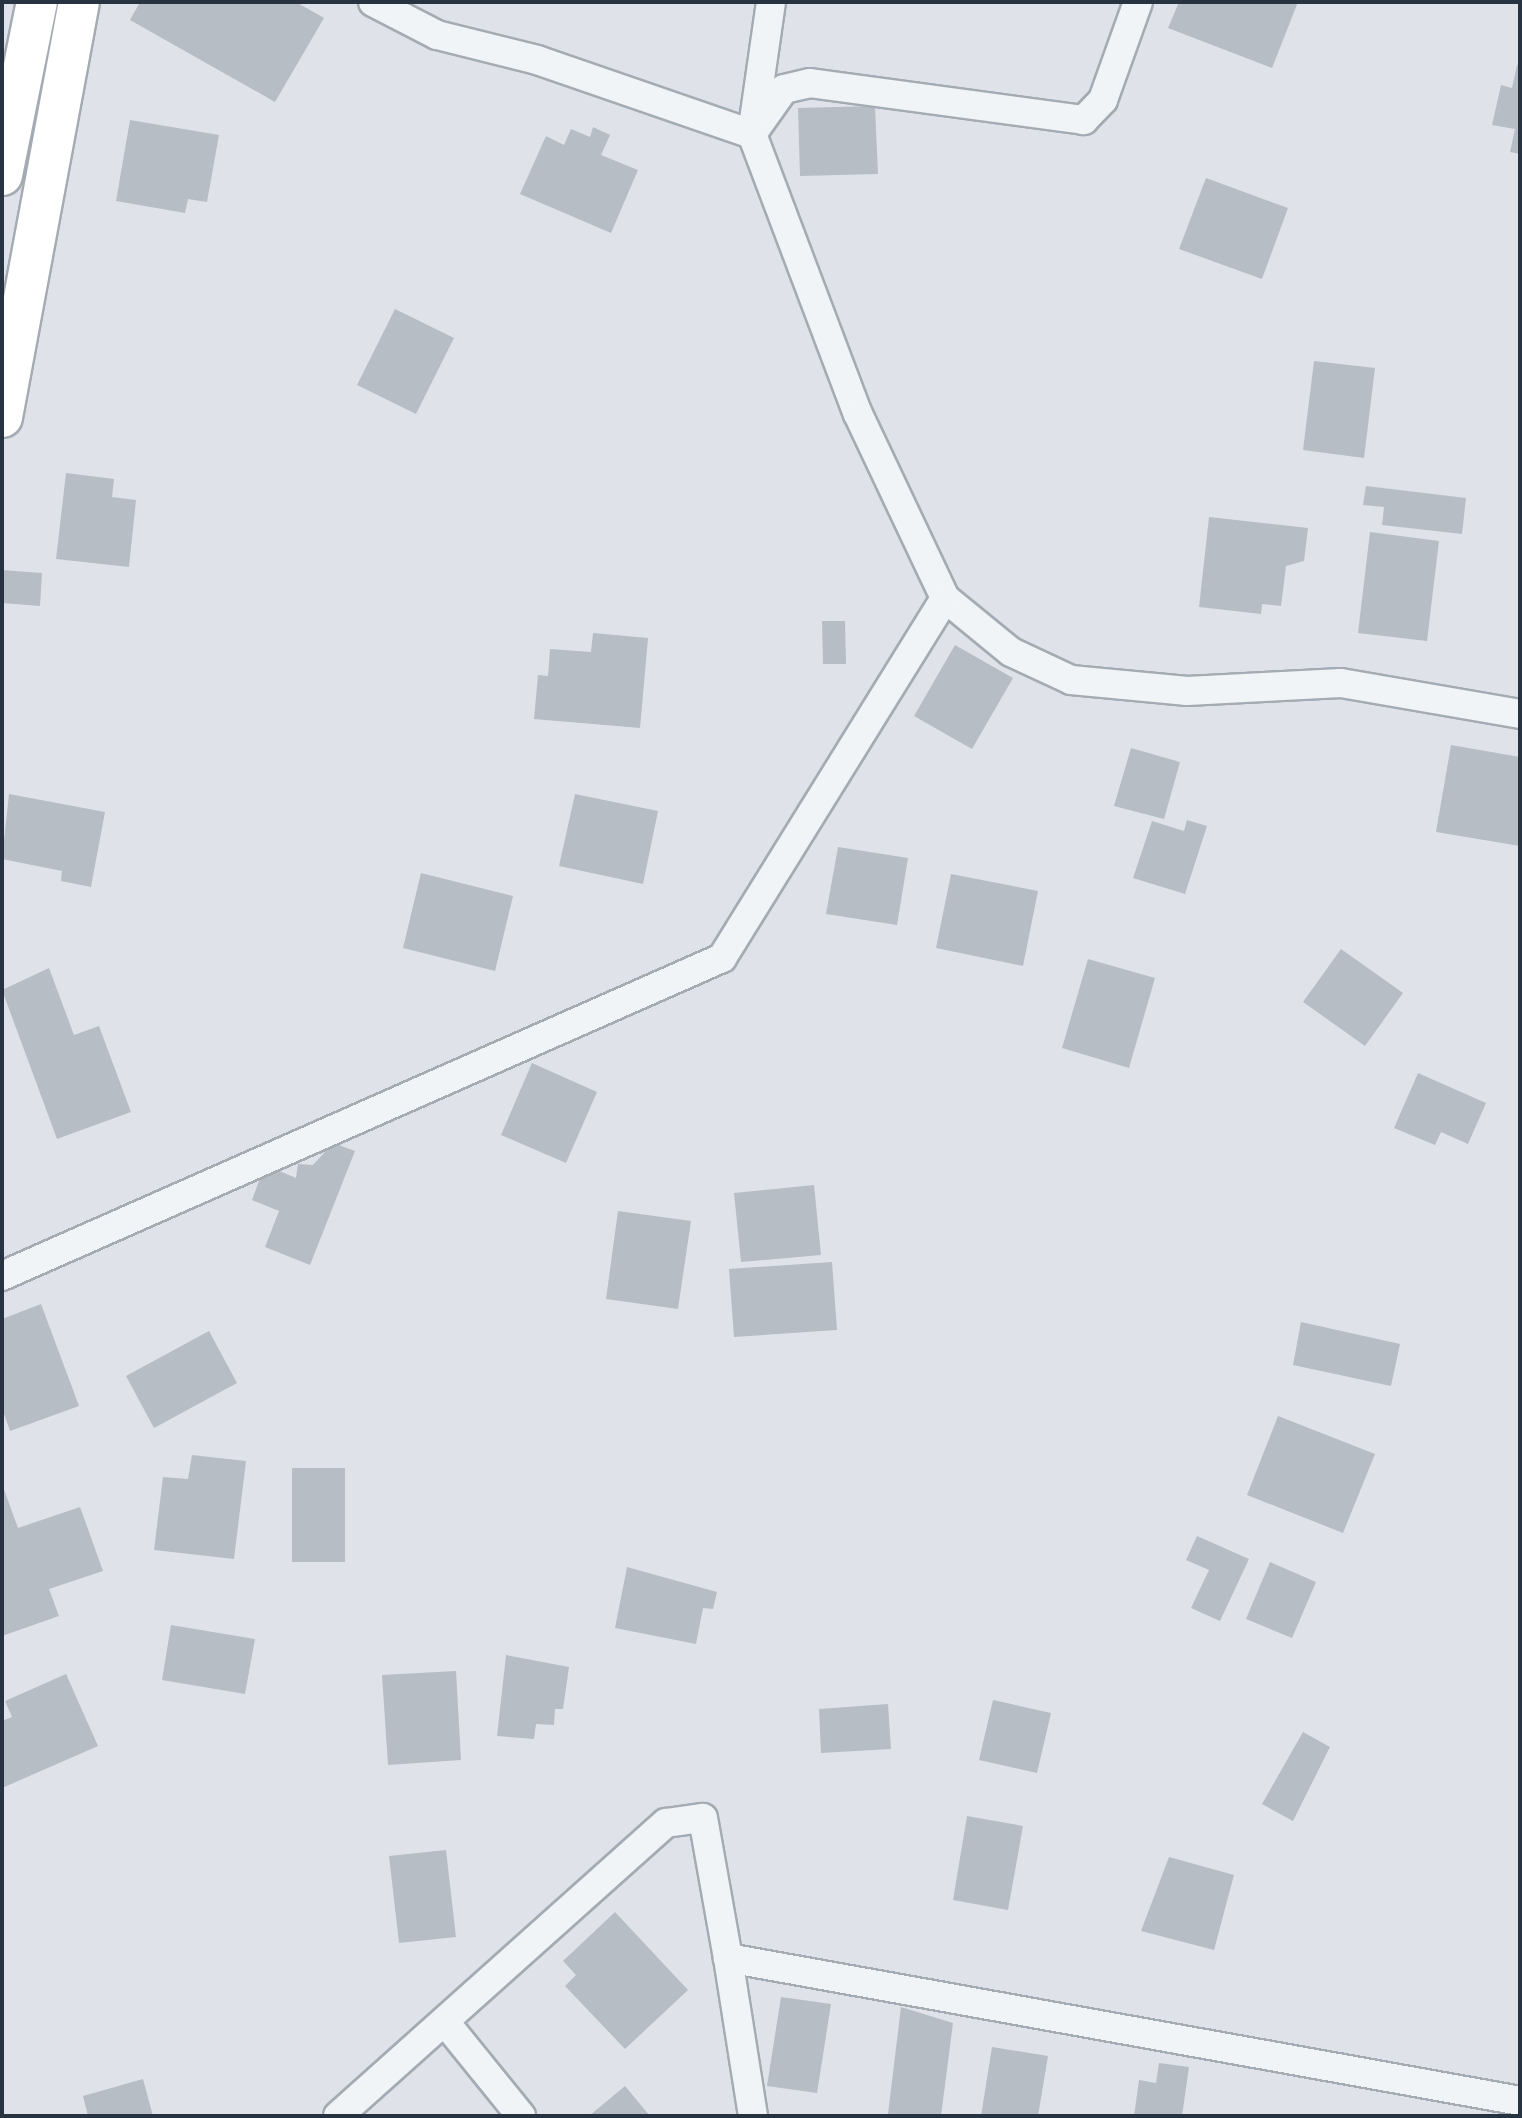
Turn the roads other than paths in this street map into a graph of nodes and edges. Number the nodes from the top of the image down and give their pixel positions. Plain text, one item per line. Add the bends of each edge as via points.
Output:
1 (37, 2) edge
2 (79, 2) edge
3 (373, 2) edge
4 (771, 2) edge
5 (1138, 2) edge
6 (752, 134) junction
7 (2, 175) edge
8 (2, 417) edge
9 (945, 598) junction
10 (1520, 714) edge
11 (2, 1276) edge
12 (728, 1958) junction
13 (445, 2022) junction
14 (1520, 2101) edge
15 (338, 2116) edge
16 (521, 2116) edge
17 (753, 2116) edge

1 - 7 main road
2 - 8 main road
3 - 6 street via 437,35 537,60
4 - 6 street
5 - 6 street via 1103,100 1084,120 810,83 784,89
6 - 9 street via 858,414
9 - 10 street via 1011,652 1071,680 1187,691 1341,683
9 - 11 street via 722,958
12 - 13 street via 703,1818 666,1823
12 - 14 street
12 - 17 street
13 - 15 street
13 - 16 street

